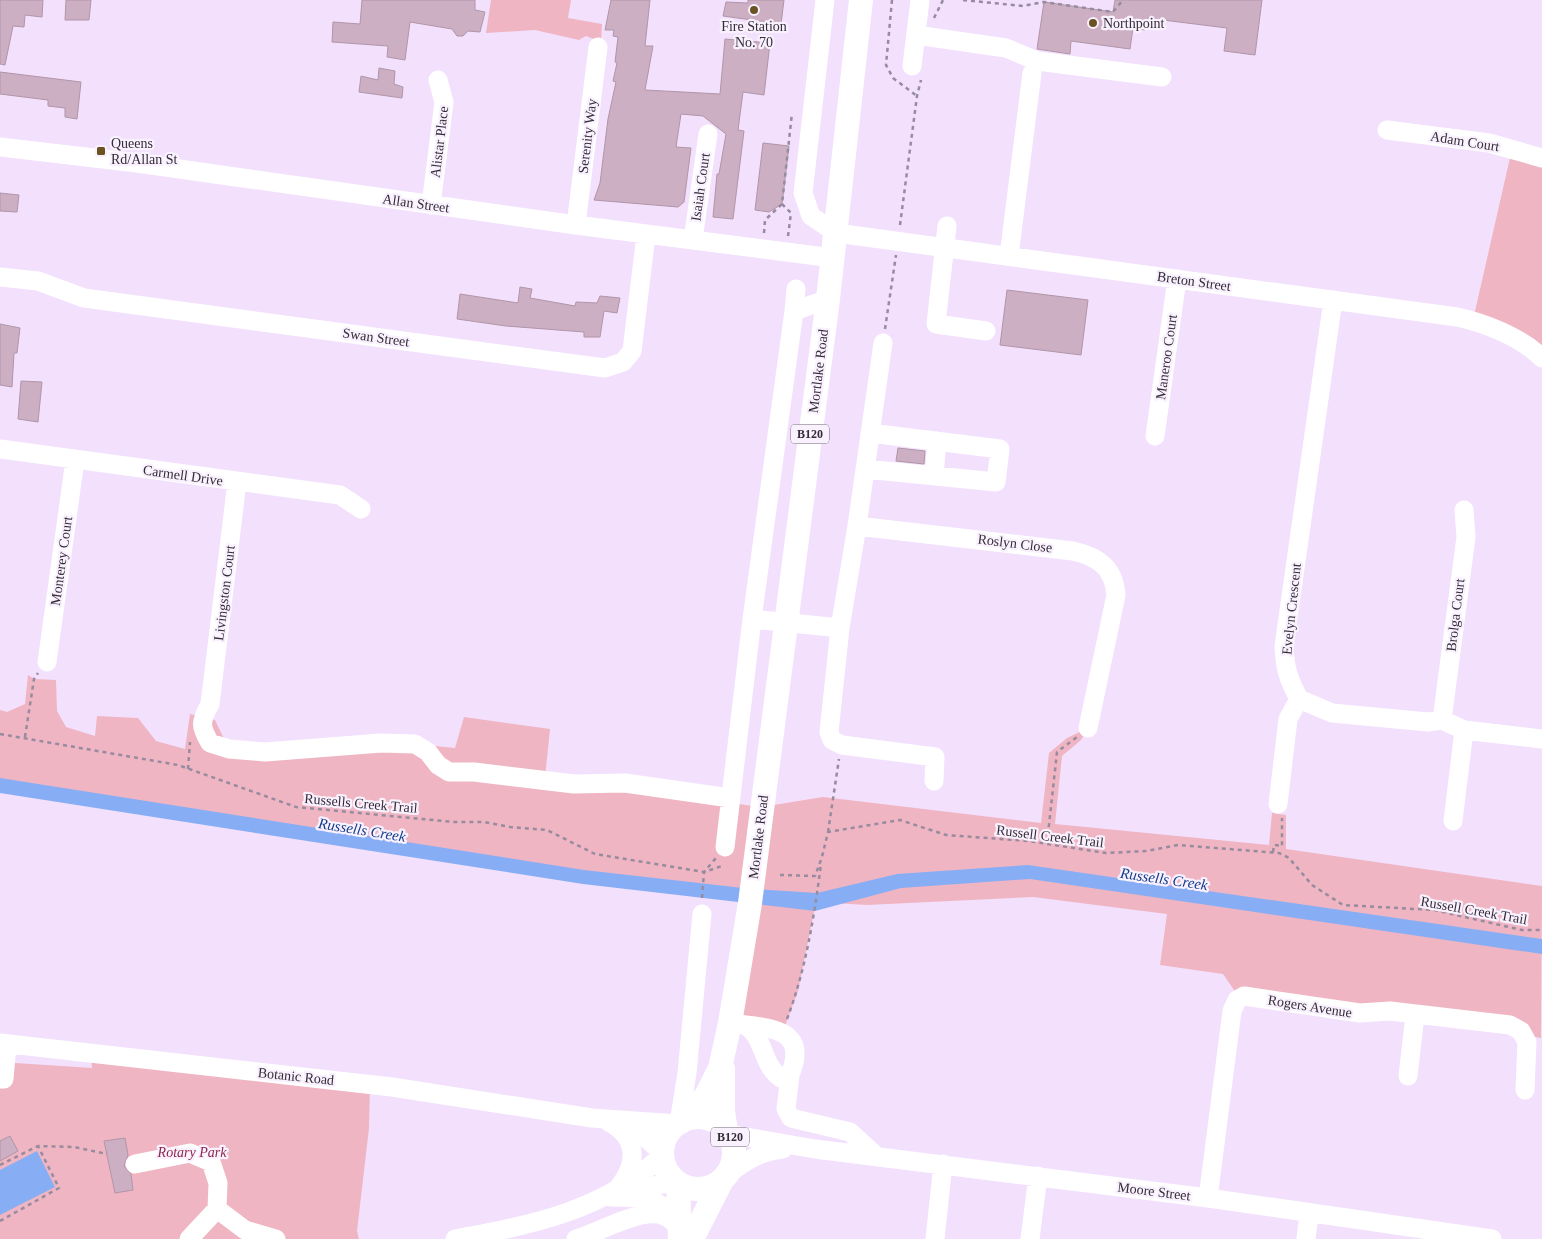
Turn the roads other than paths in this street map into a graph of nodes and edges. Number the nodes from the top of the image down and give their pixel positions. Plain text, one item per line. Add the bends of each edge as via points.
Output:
1 (825, 0) edge
2 (861, 0) edge
3 (920, 0) edge
4 (923, 35) junction
5 (601, 45) dead end
6 (917, 69) road end
7 (1032, 73) dead end
8 (1162, 77) dead end
9 (438, 80) dead end
10 (1387, 130) dead end
11 (708, 134) dead end
12 (0, 147) edge
13 (1542, 158) edge
14 (431, 205) junction
15 (576, 225) junction
16 (947, 226) dead end
17 (836, 233) junction
18 (646, 234) junction
19 (693, 240) junction
20 (945, 248) junction
21 (1009, 256) junction
22 (833, 258) junction
23 (0, 277) edge
24 (1177, 279) junction
25 (796, 289) dead end
26 (828, 299) junction
27 (1333, 300) junction
28 (794, 311) junction
29 (986, 331) dead end
30 (883, 343) road end
31 (1540, 353) edge
32 (870, 433) junction
33 (1155, 436) dead end
34 (937, 441) junction
35 (0, 450) edge
36 (75, 460) junction
37 (865, 468) junction
38 (934, 476) junction
39 (238, 482) junction
40 (361, 509) dead end
41 (1464, 510) dead end
42 (857, 526) junction
43 (752, 619) junction
44 (785, 622) junction
45 (840, 628) junction
46 (47, 662) road end
47 (1298, 699) junction
48 (1442, 720) junction
49 (1088, 728) road end
50 (1464, 730) junction
51 (1542, 740) edge
52 (934, 781) dead end
53 (730, 798) junction
54 (1278, 804) road end
55 (1454, 821) dead end
56 (725, 847) road end
57 (702, 914) road end
58 (1415, 1015) junction
59 (737, 1024) junction
60 (4, 1043) edge
61 (724, 1052) junction
62 (782, 1074) junction
63 (1408, 1076) dead end
64 (0, 1079) edge
65 (1525, 1090) dead end
66 (600, 1119) junction
67 (679, 1123) junction
68 (727, 1133) junction
69 (815, 1149) junction
70 (662, 1154) junction
71 (875, 1155) junction
72 (135, 1164) dead end
73 (942, 1164) junction
74 (1038, 1176) junction
75 (724, 1177) junction
76 (677, 1182) junction
77 (609, 1196) junction
78 (1208, 1198) junction
79 (217, 1210) junction
80 (1309, 1214) junction
81 (677, 1234) edge
82 (189, 1239) edge
83 (276, 1239) edge
84 (455, 1239) edge
85 (576, 1239) edge
86 (692, 1239) edge
87 (934, 1239) edge
88 (1030, 1239) edge
89 (1306, 1239) edge
90 (1492, 1239) edge

1 - 17 street via 803,193 811,216
2 - 17 main road, Mortlake Road / B120
3 - 4 street
4 - 6 street
4 - 8 street via 1006,48 1037,61
5 - 15 street, Serenity Way
7 - 21 street
9 - 14 street, Alistar Place via 444,102
10 - 13 street, Adam Court via 1490,144
11 - 19 street, Isaiah Court
12 - 14 street, Allan Street
14 - 15 street, Allan Street
15 - 18 street, Allan Street
16 - 20 street
17 - 20 street, Breton Street
17 - 22 main road, Mortlake Road / B120
18 - 19 street, Allan Street
18 - 23 street, Swan Street via 632,350 623,362 605,368 84,298 38,280
19 - 22 street, Allan Street
20 - 21 street, Breton Street
20 - 29 street via 936,324
21 - 24 street, Breton Street
22 - 26 main road, Mortlake Road / B120
24 - 27 street, Breton Street
24 - 33 street, Maneroo Court
25 - 28 street
26 - 28 street
26 - 44 main road, Mortlake Road / B120
27 - 31 street, Breton Street via 1482,322
27 - 47 street, Evelyn Crescent via 1284,646 1285,671
28 - 43 street
30 - 32 street
32 - 34 street
32 - 37 street
34 - 38 street
34 - 38 street via 1000,449 996,482
35 - 36 street, Carmell Drive
36 - 39 street, Carmell Drive
36 - 46 street, Monterey Court
37 - 38 street
37 - 42 street
39 - 40 street, Carmell Drive via 340,495
39 - 53 street, Livingston Court via 210,704 202,718 203,730 210,743 229,750 265,752 381,743 415,744 449,772 574,784 625,783
41 - 48 street, Brolga Court via 1466,537
42 - 45 street
42 - 49 street, Roslyn Close via 1073,551 1098,560 1115,580 1116,595
43 - 44 street
43 - 53 street
44 - 45 street
44 - 59 main road, Mortlake Road / B120
45 - 52 street via 829,732 832,740 846,746 936,749
47 - 48 street via 1332,713 1428,722
47 - 54 street via 1288,720
48 - 50 street
50 - 51 street
50 - 55 street
53 - 56 street
57 - 67 street
58 - 63 street
58 - 65 street, Rogers Avenue via 1496,1022 1521,1031 1527,1042 1528,1054
58 - 78 street, Rogers Avenue via 1390,1011 1360,1014 1252,996 1237,1000 1232,1011
59 - 61 main road, Mortlake Road / B120
59 - 62 street via 755,1034
59 - 62 street via 782,1031 790,1039 793,1048
60 - 64 street via 4,1079
60 - 66 street, Botanic Road via 392,1087
61 - 67 main road, Mortlake Road / B120 via 713,1085
61 - 68 main road, Mortlake Road / B120 via 723,1100
62 - 71 street via 782,1090 791,1118 850,1132
66 - 67 street, Botanic Road
66 - 70 street, Botanic Road via 642,1134
66 - 77 street via 624,1132 631,1144 629,1171
67 - 68 main road, B120 via 706,1118
67 - 70 main road, B120 via 666,1138
68 - 69 street, Moore Street
68 - 75 main road, B120 via 734,1158
69 - 71 street, Moore Street
69 - 75 street, Moore Street via 773,1150 748,1159
70 - 76 main road via 665,1167
70 - 77 street via 645,1171
71 - 73 street, Moore Street
72 - 79 street via 190,1153 211,1162 218,1182
73 - 74 street, Moore Street
73 - 87 street
74 - 78 street, Moore Street
74 - 88 street
75 - 76 main road via 712,1186 700,1189
75 - 86 main road, B120
76 - 77 street
76 - 81 main road
77 - 81 street via 657,1202 665,1208
77 - 84 street via 551,1218
78 - 80 street, Moore Street
79 - 82 street
79 - 83 street via 245,1230
80 - 89 street
80 - 90 street, Moore Street
81 - 85 street via 665,1215 646,1214

